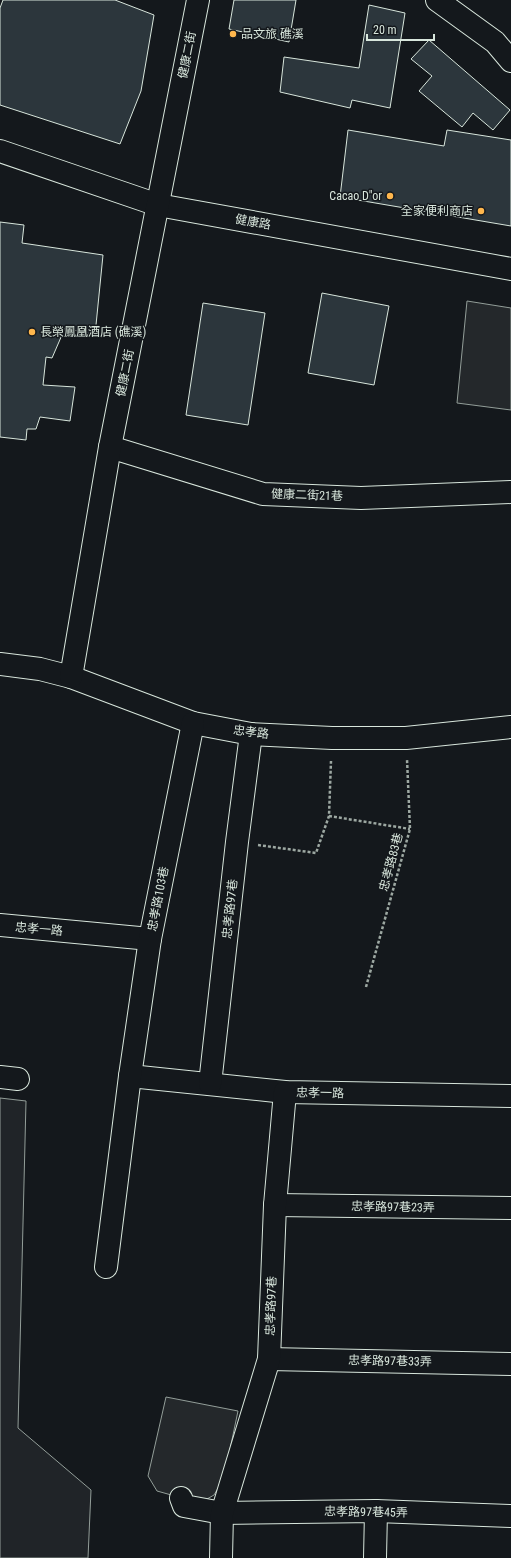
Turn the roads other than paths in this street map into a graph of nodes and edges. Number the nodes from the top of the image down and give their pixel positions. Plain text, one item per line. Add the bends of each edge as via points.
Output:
1 (198, 0) edge
2 (437, 0) edge
3 (511, 61) edge
4 (0, 152) edge
5 (158, 205) junction
6 (511, 269) edge
7 (110, 447) junction
8 (511, 492) edge
9 (0, 664) edge
10 (71, 677) junction
11 (193, 723) junction
12 (511, 727) edge
13 (251, 734) junction
14 (0, 925) edge
15 (150, 939) junction
16 (130, 1076) junction
17 (210, 1084) junction
18 (285, 1092) junction
19 (511, 1096) edge
20 (275, 1205) junction
21 (511, 1208) edge
22 (106, 1267) dead end
23 (269, 1359) junction
24 (511, 1364) edge
25 (181, 1498) dead end
26 (376, 1511) junction
27 (222, 1513) junction
28 (511, 1516) edge
29 (221, 1558) edge
30 (375, 1558) edge

1 - 5 street, 健康二街
2 - 3 street via 495,42
4 - 5 street, 健康路
5 - 6 street, 健康路
5 - 7 street, 健康二街
7 - 8 street, 健康二街21巷 via 263,494 360,498
7 - 10 street, 健康二街
9 - 10 street, 忠孝路 via 40,669
10 - 11 street, 忠孝路
11 - 13 street, 忠孝路
11 - 15 street, 忠孝路103巷
12 - 13 street, 忠孝路 via 406,738
13 - 17 street, 忠孝路97巷
14 - 15 street, 忠孝一路
15 - 16 street, 忠孝路103巷
16 - 17 street, 忠孝一路
16 - 22 street, 忠孝路103巷
17 - 18 street, 忠孝一路
18 - 19 street, 忠孝一路
18 - 20 street, 忠孝路97巷
20 - 21 street, 忠孝路97巷23弄
20 - 23 street, 忠孝路97巷
23 - 24 street, 忠孝路97巷33弄
23 - 27 street, 忠孝路97巷
25 - 27 street, 忠孝路97巷45弄 via 184,1506
26 - 27 street, 忠孝路97巷45弄
26 - 28 street, 忠孝路97巷45弄
26 - 30 street
27 - 29 street, 忠孝路97巷

